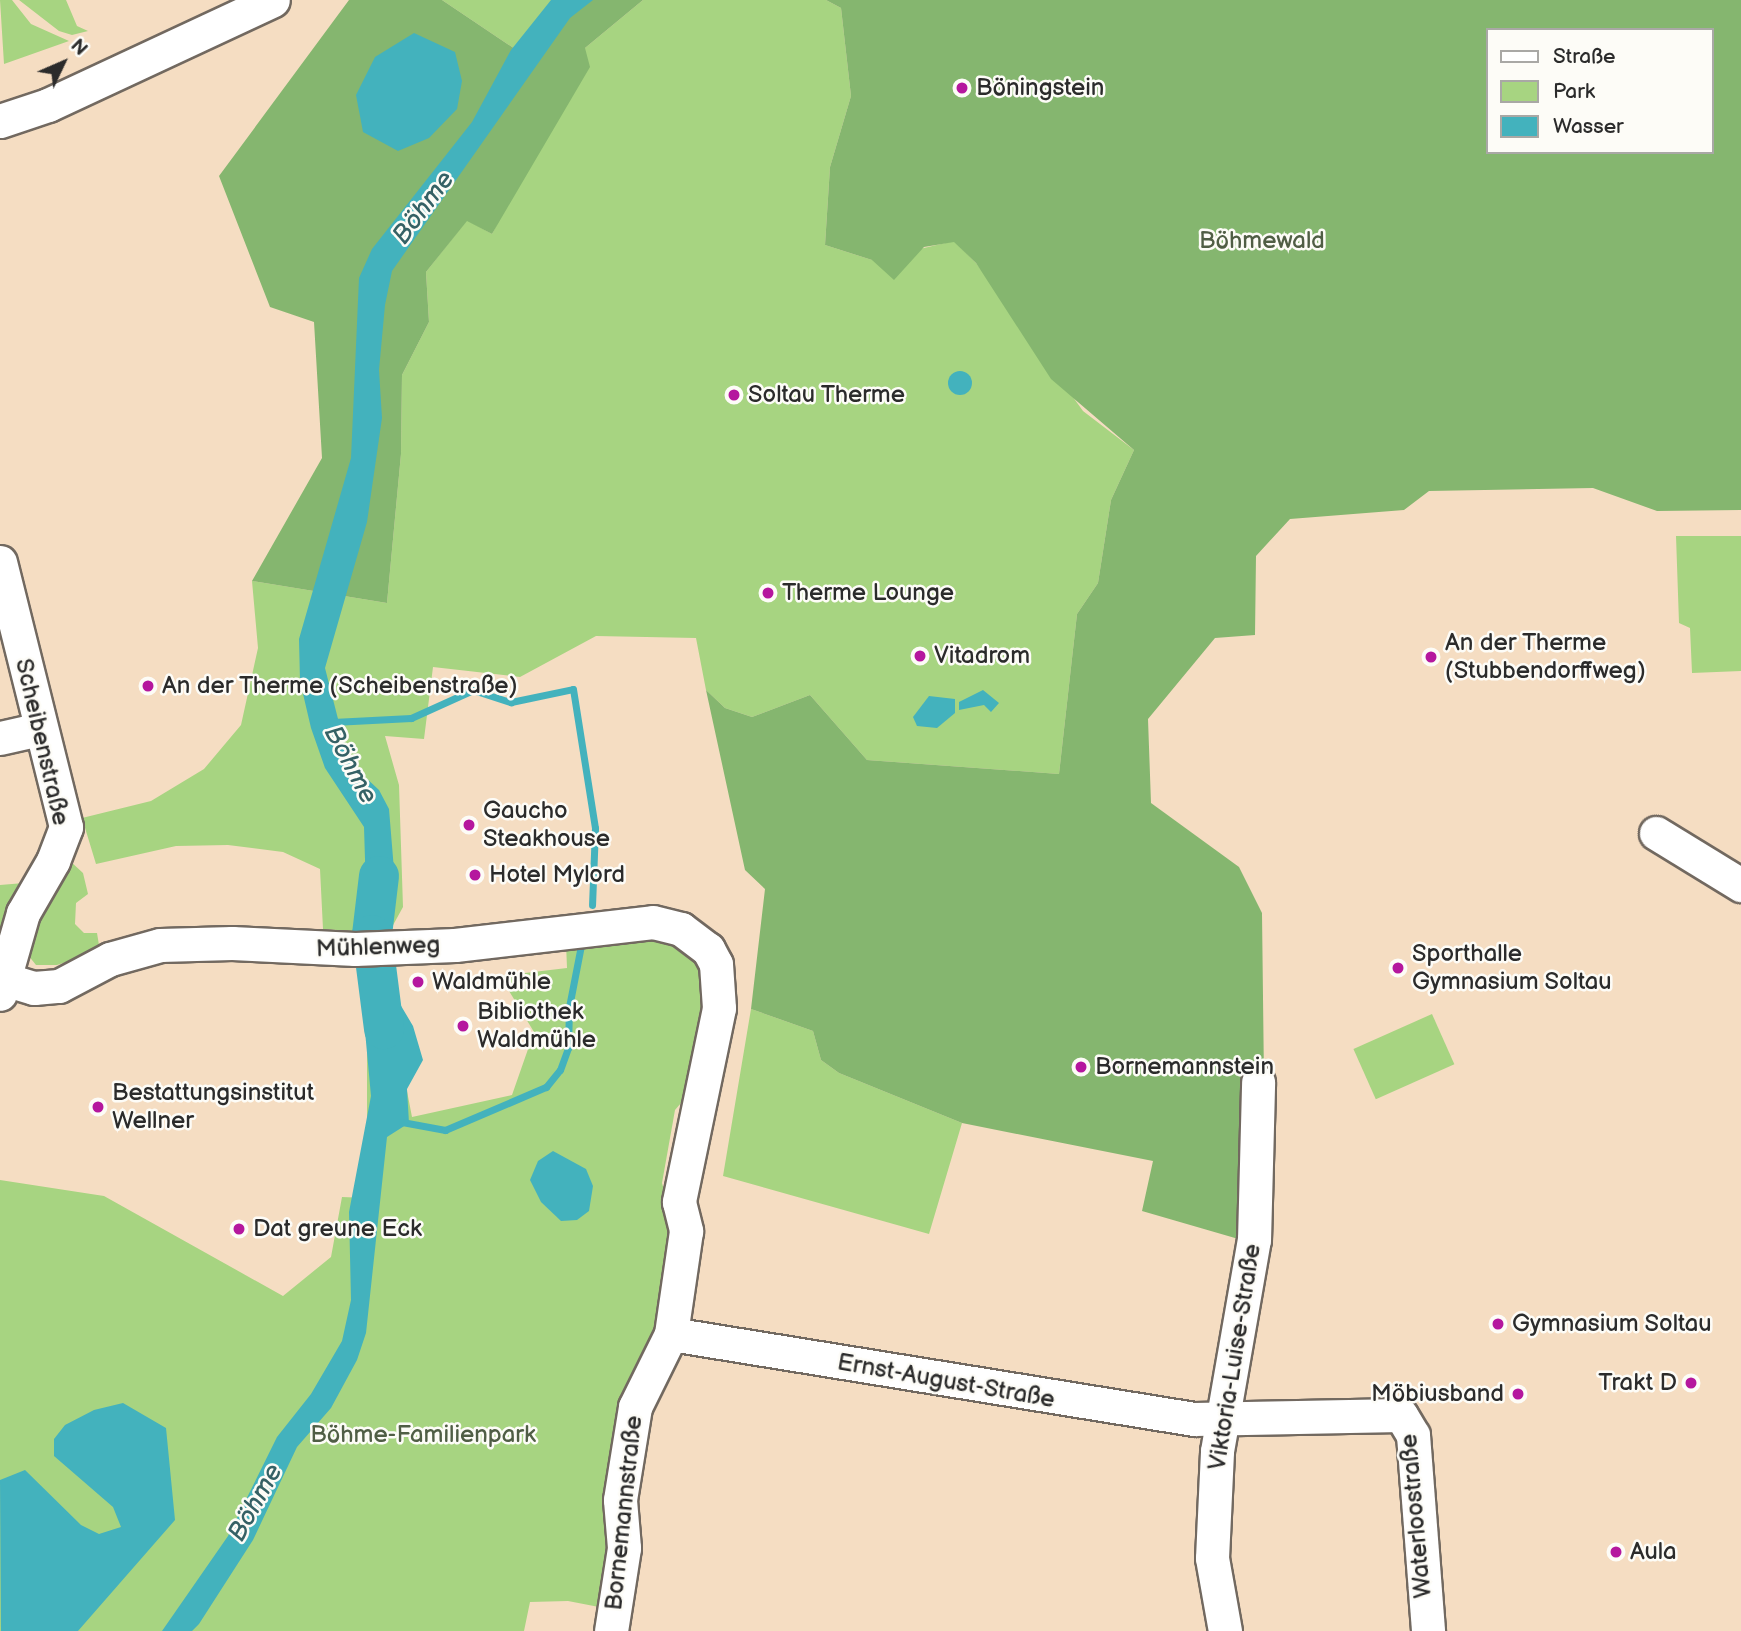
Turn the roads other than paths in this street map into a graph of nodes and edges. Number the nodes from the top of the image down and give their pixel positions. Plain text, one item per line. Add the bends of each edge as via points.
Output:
1 (273, 0) edge
2 (0, 121) edge
3 (0, 562) edge
4 (40, 729) junction
5 (0, 738) edge
6 (1656, 833) dead end
7 (1741, 885) edge
8 (2, 987) edge
9 (721, 992) joint
10 (1258, 1082) dead end
11 (671, 1334) junction
12 (1222, 1420) junction
13 (611, 1631) edge
14 (1225, 1631) edge
15 (1429, 1631) edge

1 - 2 street via 48,105
3 - 4 street, Scheibenstraße
4 - 5 street
4 - 8 street, Scheibenstraße via 66,827 53,861 28,901
6 - 7 street
8 - 9 street, Mühlenweg via 59,986 110,959 160,945 355,949 512,940 653,922 681,929 708,949
9 - 11 street, Bornemannstraße via 707,1083 697,1101 679,1202 686,1231
10 - 12 street, Viktoria-Luise-Straße via 1254,1240
11 - 12 street, Ernst-August-Straße via 1111,1408
11 - 13 street, Bornemannstraße via 635,1407 620,1500 624,1548
12 - 14 street, Viktoria-Luise-Straße via 1212,1558
12 - 15 street, Waterloostraße via 1401,1415 1413,1435

